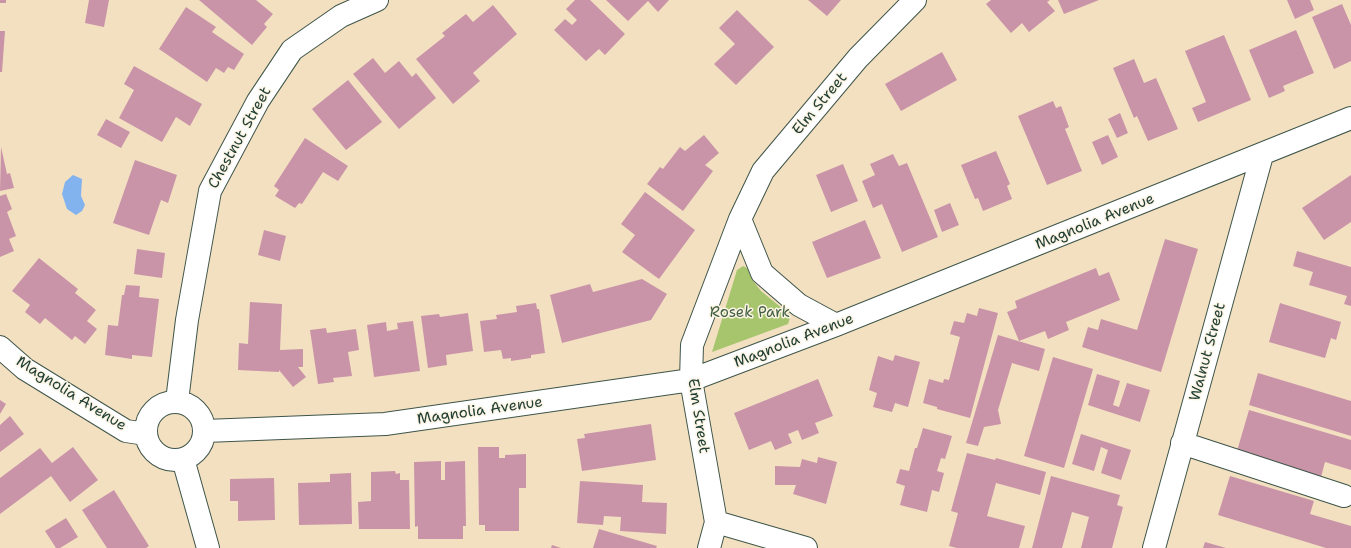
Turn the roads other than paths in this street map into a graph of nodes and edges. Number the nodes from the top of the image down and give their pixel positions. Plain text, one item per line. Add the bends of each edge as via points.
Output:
1 (377, 0) edge
2 (915, 0) edge
3 (1351, 118) edge
4 (1262, 155) junction
5 (740, 219) junction
6 (836, 325) junction
7 (0, 347) edge
8 (691, 380) junction
9 (177, 401) junction
10 (205, 431) junction
11 (146, 434) junction
12 (1182, 443) junction
13 (183, 459) junction
14 (1344, 496) dead end
15 (716, 522) junction
16 (208, 548) edge
17 (709, 548) edge
18 (806, 548) edge
19 (1154, 548) edge

1 - 9 street, Chestnut Street via 341,16 292,50 258,101 210,191 187,320
2 - 5 street, Elm Street via 858,58 763,172
3 - 4 street, Magnolia Avenue
4 - 6 street, Magnolia Avenue
4 - 12 street, Walnut Street
5 - 6 street via 762,273 799,305
5 - 8 street, Elm Street via 692,345
6 - 8 street, Magnolia Avenue
7 - 11 street, Magnolia Avenue via 25,369 126,431
8 - 10 street, Magnolia Avenue via 385,424
8 - 15 street, Elm Street
9 - 10 street via 191,406 201,417
9 - 11 street via 158,407 151,415
10 - 13 street via 199,449
11 - 13 street via 152,448 163,458
12 - 14 street
12 - 19 street, Walnut Street
13 - 16 street
15 - 17 street, Elm Street
15 - 18 street

